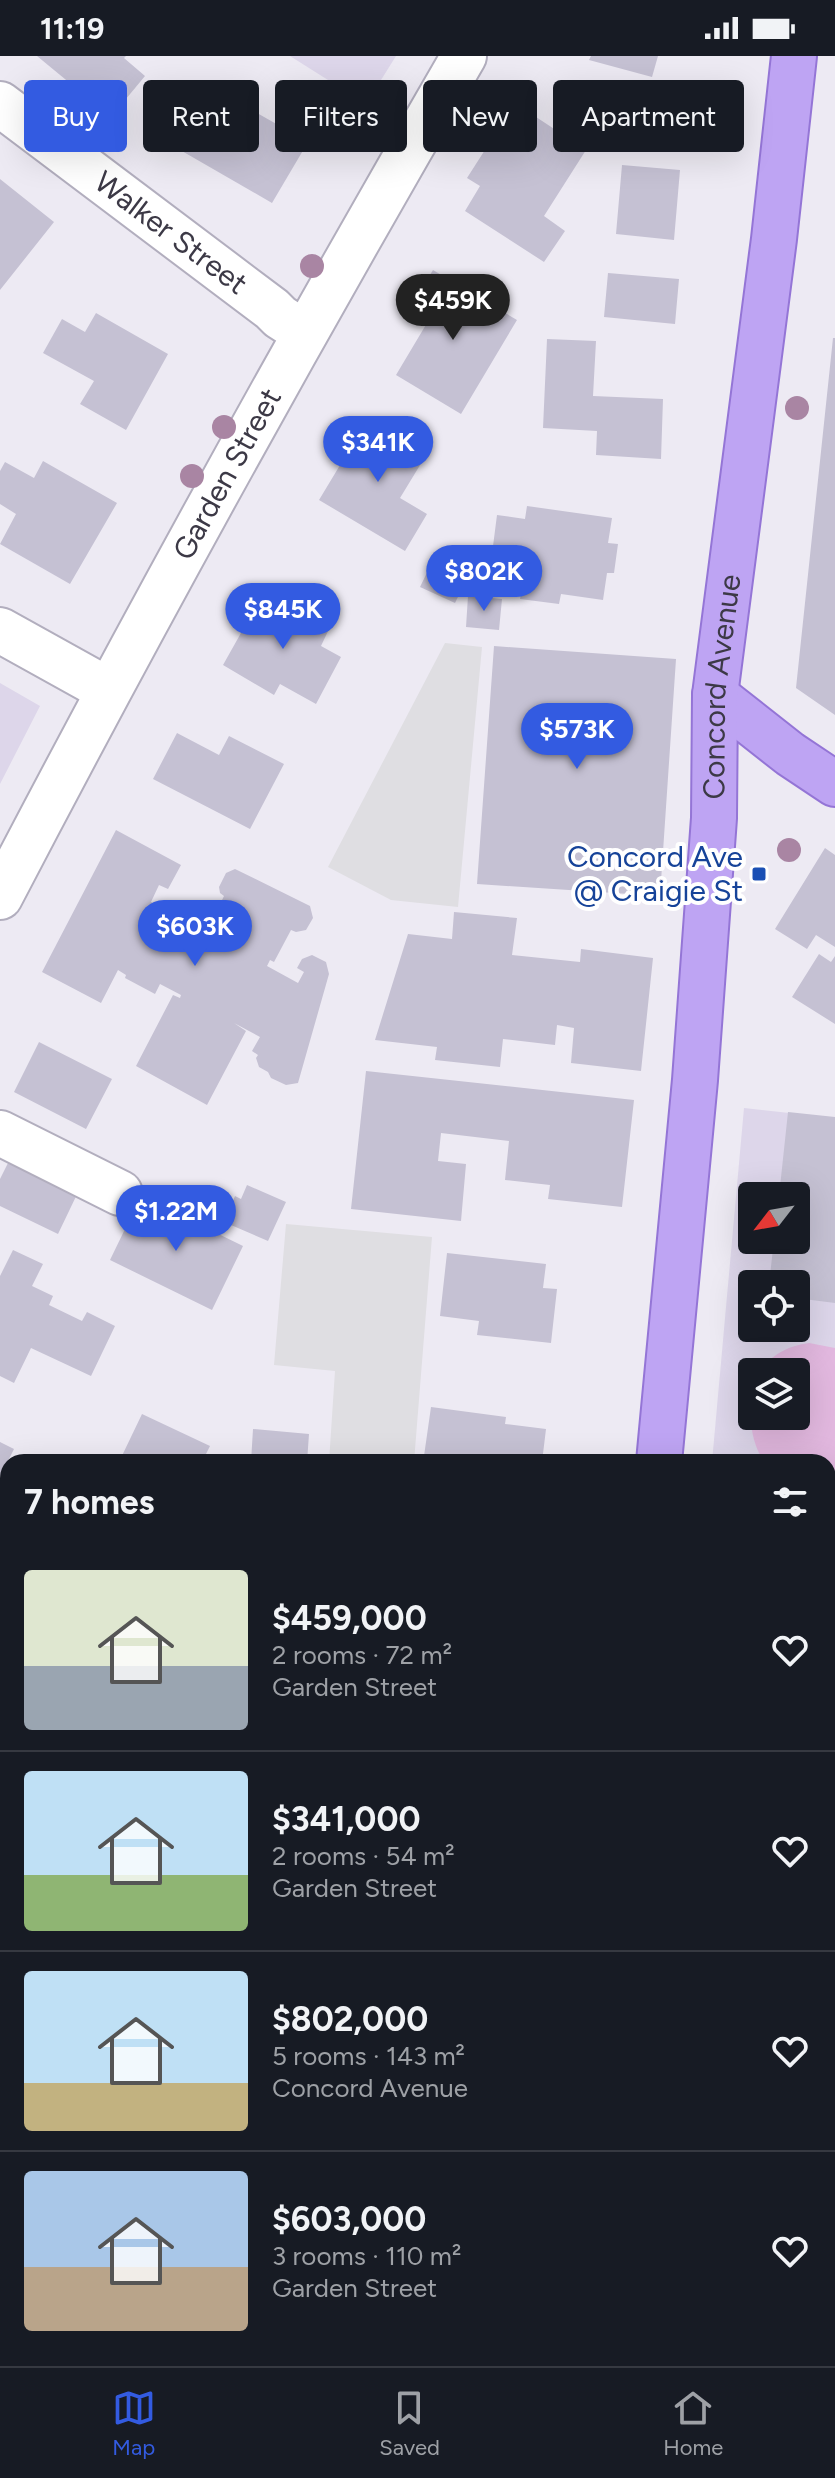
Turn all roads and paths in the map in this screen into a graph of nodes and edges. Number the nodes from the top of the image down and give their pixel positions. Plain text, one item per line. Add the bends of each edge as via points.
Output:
1 (464, 56) edge
2 (794, 56) edge
3 (0, 104) edge
4 (305, 333) junction
5 (0, 630) edge
6 (108, 690) junction
7 (715, 695) junction
8 (835, 784) edge
9 (0, 897) edge
10 (0, 1133) edge
11 (120, 1193) dead end
12 (660, 1454) edge

1 - 4 street, Garden Street
2 - 7 main road, Concord Avenue
3 - 4 street, Walker Street
4 - 6 street, Garden Street
5 - 6 street
6 - 9 street, Garden Street
7 - 8 main road
7 - 12 main road, Concord Avenue via 713,834
10 - 11 street

